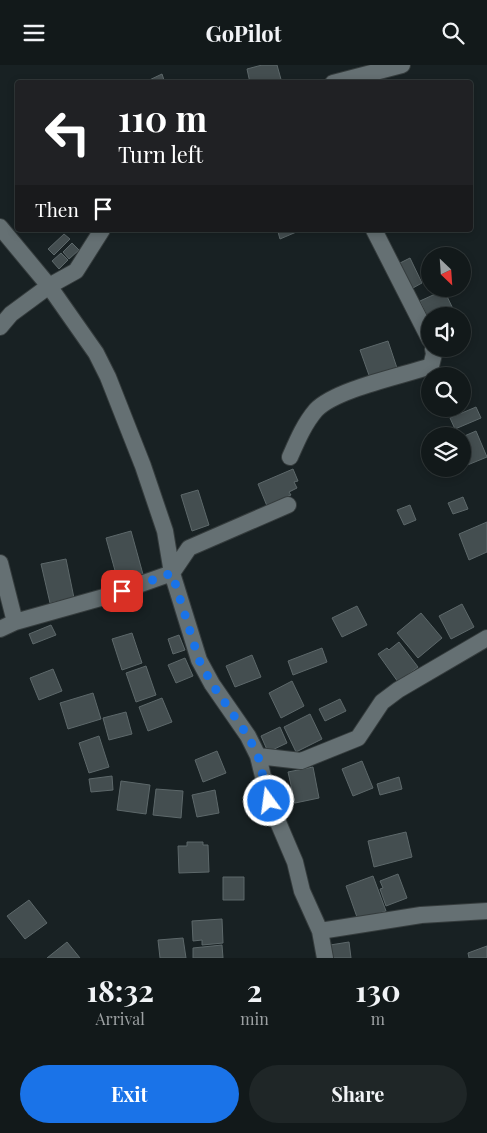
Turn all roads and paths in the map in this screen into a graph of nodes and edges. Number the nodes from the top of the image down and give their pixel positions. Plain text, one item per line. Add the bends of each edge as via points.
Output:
1 (402, 65) edge
2 (346, 80) edge
3 (0, 227) edge
4 (101, 232) edge
5 (375, 232) edge
6 (49, 286) junction
7 (421, 321) edge
8 (0, 327) edge
9 (433, 357) edge
10 (290, 457) dead end
11 (288, 505) dead end
12 (0, 563) edge
13 (172, 573) junction
14 (15, 622) junction
15 (0, 629) edge
16 (487, 638) edge
17 (258, 756) junction
18 (487, 911) edge
19 (320, 931) junction
20 (325, 958) edge

1 - 2 street
3 - 6 street
4 - 6 street via 76,271
5 - 7 street
6 - 8 street via 11,314
6 - 13 street via 96,353 108,377 165,531
9 - 10 street via 431,366 347,392 317,409
11 - 13 street via 188,548
12 - 14 street
13 - 14 street via 104,597
13 - 17 street via 199,660
14 - 15 street
16 - 17 street via 382,702 358,738 301,761
17 - 19 street via 269,801
18 - 19 street via 421,915
19 - 20 street

